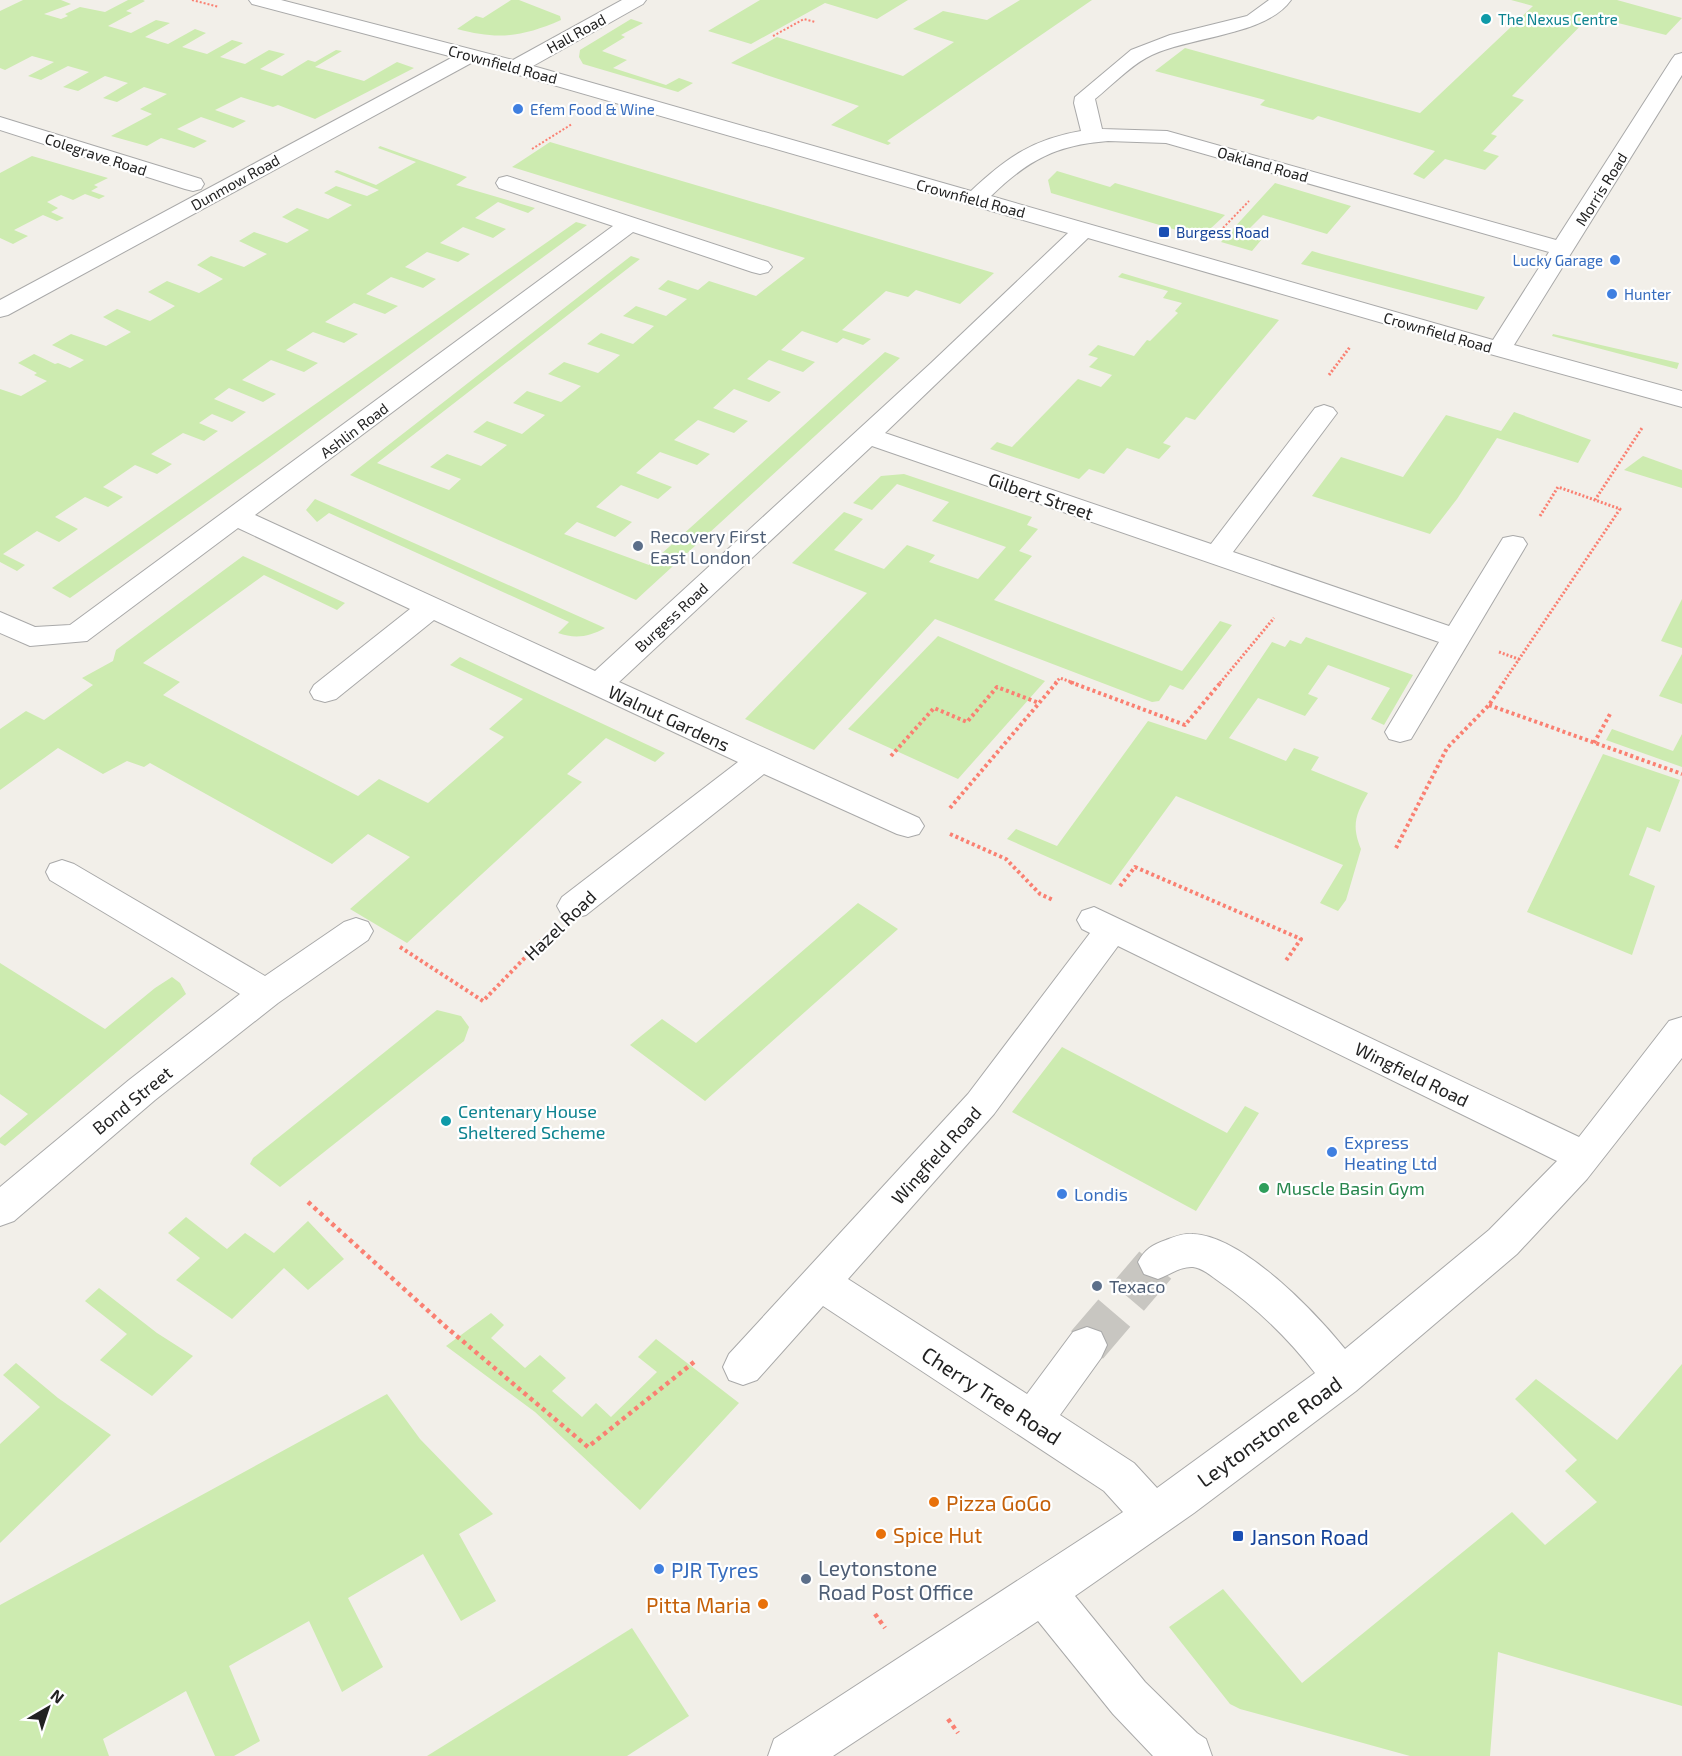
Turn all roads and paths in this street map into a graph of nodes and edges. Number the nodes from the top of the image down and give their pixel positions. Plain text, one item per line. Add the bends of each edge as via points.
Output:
1 (259, 0) edge
2 (636, 0) edge
3 (1281, 0) edge
4 (815, 22) dead end
5 (772, 36) dead end
6 (471, 56) junction
7 (1682, 59) edge
8 (516, 67) junction
9 (580, 119) dead end
10 (0, 123) edge
11 (1093, 135) junction
12 (530, 151) dead end
13 (1281, 170) junction
14 (507, 183) dead end
15 (193, 184) dead end
16 (975, 199) junction
17 (630, 224) junction
18 (1085, 229) junction
19 (1222, 229) dead end
20 (1563, 249) junction
21 (760, 267) dead end
22 (0, 310) edge
23 (1499, 350) junction
24 (1682, 399) edge
25 (1324, 413) dead end
26 (1643, 427) dead end
27 (866, 435) junction
28 (1594, 500) junction
29 (236, 517) junction
30 (1513, 544) joint
31 (1216, 556) junction
32 (1301, 585) junction
33 (431, 607) junction
34 (0, 621) edge
35 (1456, 638) junction
36 (598, 685) junction
37 (325, 692) dead end
38 (1039, 703) junction
39 (1489, 705) junction
40 (1610, 714) dead end
41 (1400, 732) dead end
42 (1594, 743) junction
43 (891, 756) dead end
44 (761, 760) junction
45 (1682, 774) edge
46 (943, 815) dead end
47 (908, 826) dead end
48 (944, 831) dead end
49 (1396, 848) dead end
50 (62, 872) dead end
51 (574, 906) joint
52 (1103, 924) junction
53 (356, 931) joint
54 (266, 993) junction
55 (1259, 1000) junction
56 (1682, 1031) edge
57 (1583, 1156) junction
58 (308, 1202) dead end
59 (0, 1210) edge
60 (1158, 1262) tunnel mouth
61 (821, 1283) junction
62 (1087, 1345) tunnel mouth
63 (689, 1366) dead end
64 (743, 1367) dead end
65 (1342, 1378) junction
66 (1032, 1421) junction
67 (1154, 1516) junction
68 (1042, 1591) junction
69 (875, 1614) dead end
70 (885, 1629) dead end
71 (944, 1712) dead end
72 (958, 1733) dead end
73 (791, 1756) edge
74 (1190, 1756) edge

1 - 6 street, Crownfield Road
2 - 8 street, Hall Road
3 - 11 street via 1254,20 1177,39 1138,54 1085,97
4 - 5 path via 804,20
6 - 8 street, Crownfield Road
6 - 22 street, Dunmow Road
7 - 20 street, Morris Road
8 - 16 street, Crownfield Road
9 - 12 path
10 - 15 street, Colegrave Road
11 - 13 street, Oakland Road via 1167,137
11 - 16 street, Oakland Road via 1052,144 1016,162
13 - 19 path
13 - 20 street, Oakland Road
14 - 17 street
16 - 18 street, Crownfield Road
17 - 21 street
17 - 29 street, Ashlin Road
18 - 23 street, Crownfield Road
18 - 27 street, Burgess Road
20 - 23 street, Morris Road
23 - 24 street, Crownfield Road
25 - 31 street
26 - 28 path
27 - 31 street, Gilbert Street
27 - 36 street, Burgess Road
28 - 30 path via 1558,488 1529,533
28 - 39 path via 1620,509
29 - 33 street, Walnut Gardens
29 - 34 street, Ashlin Road via 77,634 30,637
30 - 35 street
31 - 32 street, Gilbert Street
32 - 35 street, Gilbert Street
32 - 38 path via 1185,725 1060,678
33 - 36 street, Walnut Gardens
33 - 37 street
35 - 41 street
36 - 44 street, Walnut Gardens
38 - 43 path via 997,687 966,722 934,708
38 - 46 path
39 - 42 path
39 - 49 path via 1447,748
40 - 42 path
42 - 45 path
44 - 47 street, Walnut Gardens
44 - 51 street, Hazel Road
48 - 52 path via 1006,859 1040,894
50 - 54 street
51 - 53 path, Hazel Road via 483,1001 365,925
52 - 55 street, Wingfield Road
52 - 55 path via 1134,867 1301,939
52 - 61 street, Wingfield Road via 981,1104
53 - 54 street, Bond Street
54 - 59 street, Bond Street via 142,1090
55 - 57 street, Wingfield Road
56 - 57 street, Leytonstone Road
57 - 65 street, Leytonstone Road via 1534,1212
58 - 63 path via 455,1338 588,1448
60 - 65 street via 1173,1252 1197,1251 1218,1260 1262,1289 1294,1319 1316,1341
61 - 64 street, Wingfield Road
61 - 66 street, Cherry Tree Road
62 - 66 street
65 - 67 street, Leytonstone Road
66 - 67 street, Cherry Tree Road via 1119,1477
67 - 68 street, Leytonstone Road
68 - 73 street, Leytonstone Road
68 - 74 street via 1129,1698
69 - 70 path
71 - 72 path

